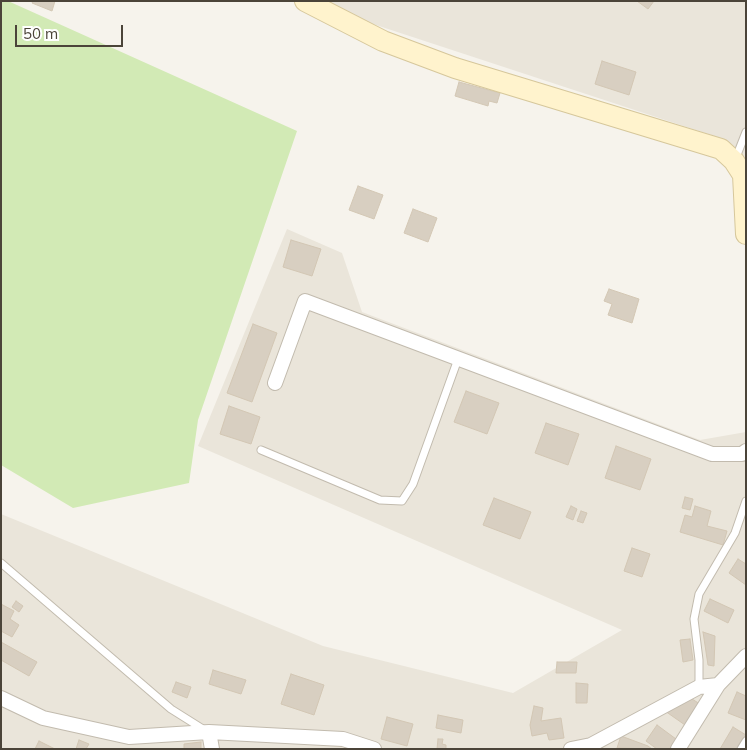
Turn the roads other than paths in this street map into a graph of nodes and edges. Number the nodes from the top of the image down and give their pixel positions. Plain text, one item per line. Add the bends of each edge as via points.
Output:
1 (305, 1) edge
2 (746, 132) edge
3 (734, 162) junction
4 (746, 234) edge
5 (458, 359) junction
6 (275, 383) dead end
7 (261, 450) dead end
8 (744, 456) edge
9 (746, 502) edge
10 (1, 563) edge
11 (746, 656) edge
12 (718, 685) junction
13 (699, 686) junction
14 (1, 698) edge
15 (209, 732) junction
16 (746, 741) edge
17 (212, 749) edge
18 (374, 749) edge
19 (571, 749) edge
20 (678, 749) edge
21 (741, 749) edge

1 - 3 street via 383,42 455,68 721,149
2 - 3 lane
3 - 4 street via 743,175
5 - 6 street via 305,301
5 - 7 lane via 413,484 402,501 380,500
5 - 8 street via 712,454
9 - 13 lane via 735,533 699,594 694,619
10 - 15 lane via 171,709
11 - 12 street
12 - 13 street
12 - 20 street
13 - 19 street via 591,745
14 - 15 street via 43,718 129,737
15 - 17 street
15 - 18 street via 343,739
16 - 21 lane

